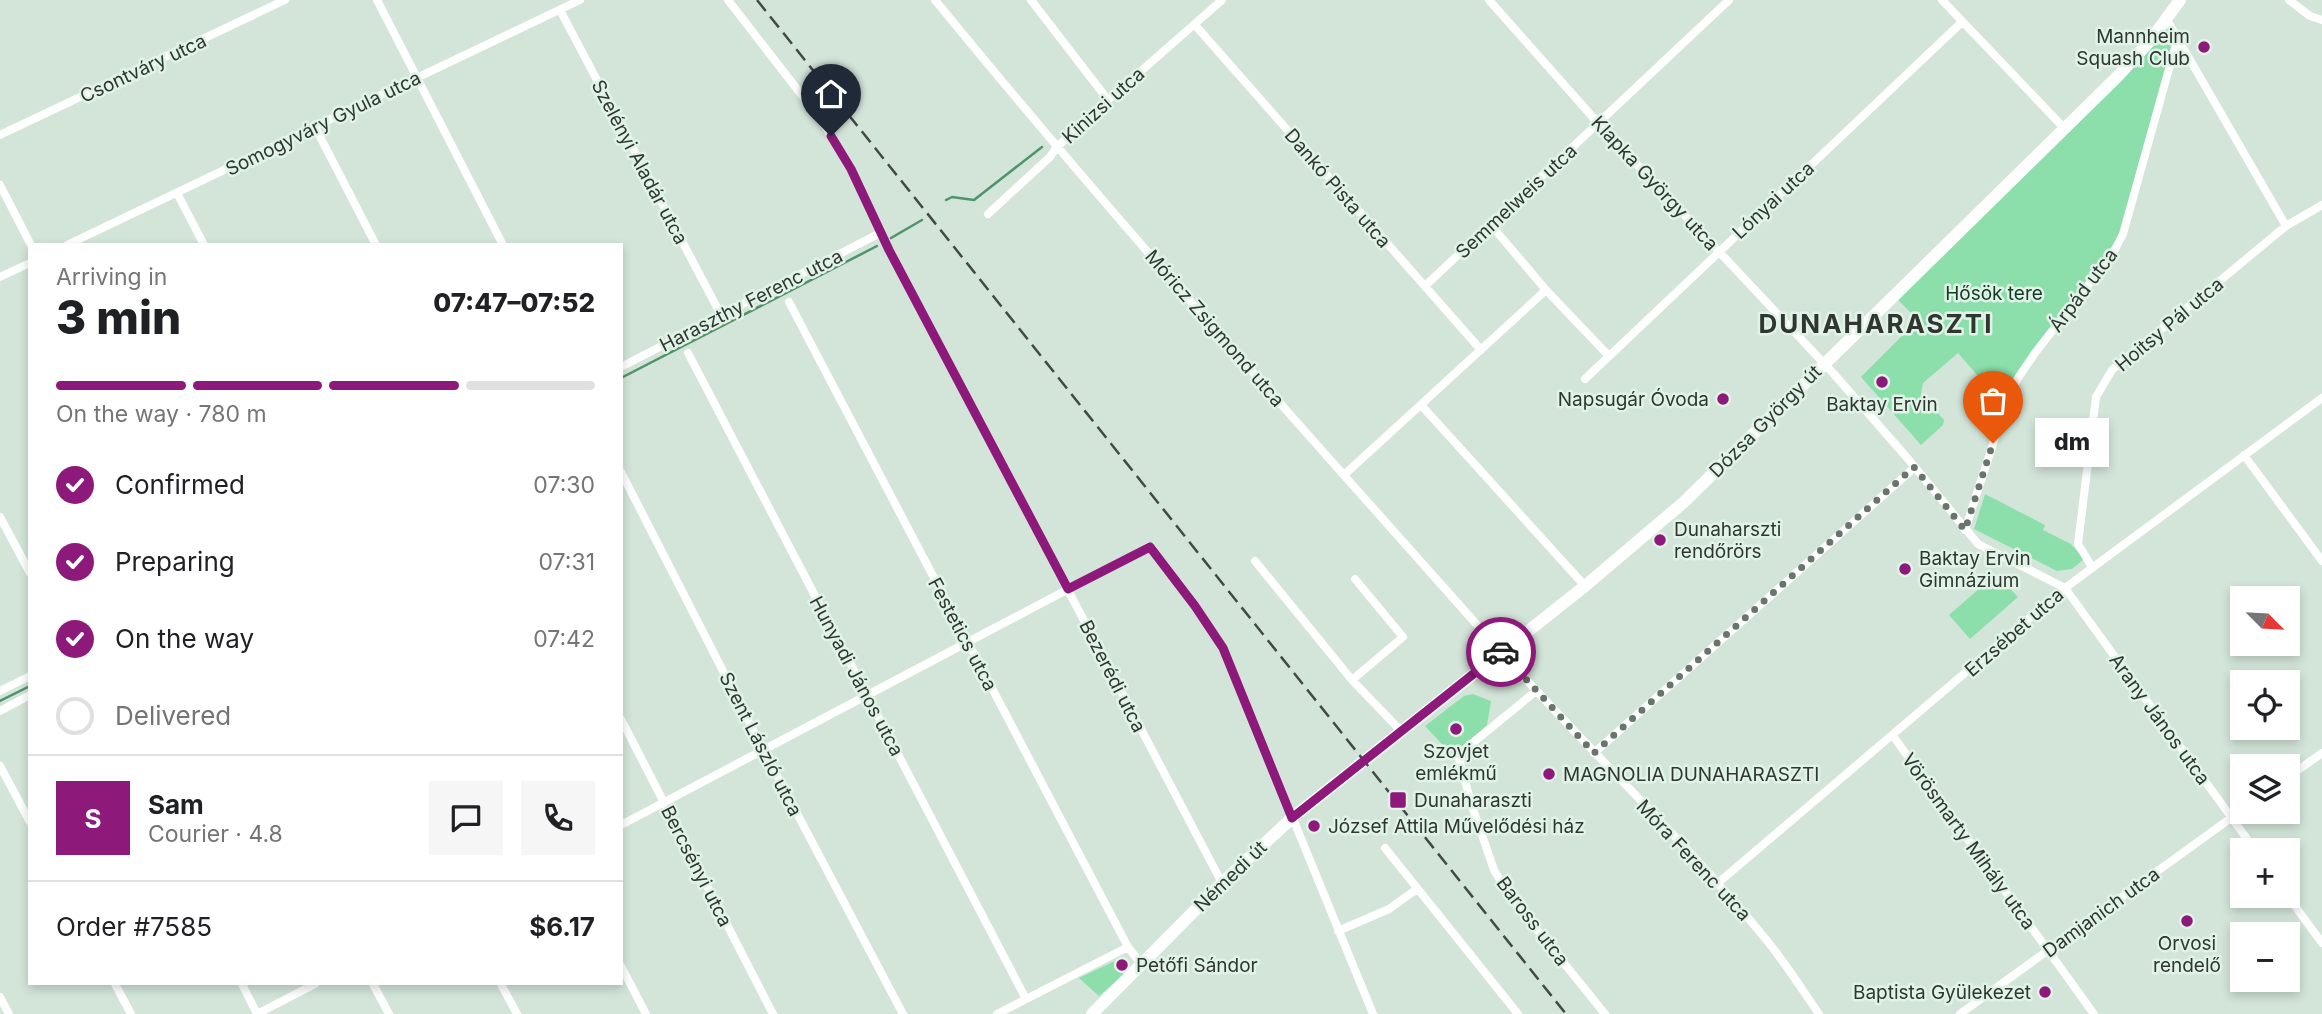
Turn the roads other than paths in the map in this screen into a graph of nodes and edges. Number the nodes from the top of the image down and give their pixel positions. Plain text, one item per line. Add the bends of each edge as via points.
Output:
1 (285, 0) edge
2 (377, 0) edge
3 (580, 0) edge
4 (728, 0) edge
5 (936, 0) edge
6 (1031, 0) edge
7 (1222, 0) edge
8 (1489, 0) edge
9 (1942, 0) edge
10 (2180, 0) edge
11 (2289, 0) edge
12 (1724, 2) edge
13 (560, 10) junction
14 (2166, 20) junction
15 (2322, 20) edge
16 (1962, 22) junction
17 (1195, 25) junction
18 (2177, 40) junction
19 (417, 78) junction
20 (1108, 100) junction
21 (1598, 123) junction
22 (314, 127) junction
23 (2065, 129) junction
24 (0, 135) edge
25 (1056, 148) junction
26 (0, 185) edge
27 (177, 193) junction
28 (2322, 205) edge
29 (988, 214) dead end
30 (1490, 225) junction
31 (2286, 226) junction
32 (880, 233) junction
33 (30, 243) edge
34 (71, 243) edge
35 (203, 243) edge
36 (375, 243) edge
37 (502, 243) edge
38 (1718, 252) junction
39 (28, 263) edge
40 (0, 277) edge
41 (1425, 286) junction
42 (1546, 290) junction
43 (789, 302) dead end
44 (721, 315) junction
45 (1481, 350) junction
46 (688, 353) dead end
47 (1608, 355) junction
48 (1824, 364) junction
49 (623, 366) edge
50 (1586, 379) dead end
51 (2322, 398) edge
52 (1421, 405) junction
53 (2244, 455) junction
54 (1914, 467) junction
55 (1344, 475) junction
56 (623, 476) edge
57 (0, 517) edge
58 (1965, 530) junction
59 (1255, 561) dead end
60 (2322, 561) edge
61 (2092, 567) junction
62 (28, 569) edge
63 (1355, 579) dead end
64 (1585, 586) junction
65 (2065, 588) junction
66 (1068, 589) junction
67 (967, 643) junction
68 (1501, 652) junction
69 (28, 677) edge
70 (1352, 680) junction
71 (0, 691) edge
72 (1536, 691) junction
73 (28, 696) edge
74 (868, 696) junction
75 (0, 711) edge
76 (623, 723) edge
77 (1401, 731) junction
78 (1893, 736) junction
79 (1378, 750) joint
80 (764, 751) junction
81 (1594, 753) junction
82 (2322, 753) edge
83 (0, 766) edge
84 (2300, 769) edge
85 (665, 803) junction
86 (2230, 817) edge
87 (28, 818) edge
88 (1292, 818) junction
89 (2230, 819) edge
90 (623, 824) edge
91 (1385, 848) dead end
92 (1222, 883) junction
93 (1718, 883) junction
94 (1417, 889) junction
95 (2296, 908) edge
96 (1338, 932) junction
97 (2322, 943) edge
98 (1128, 947) junction
99 (2048, 951) junction
100 (1141, 964) junction
101 (623, 970) edge
102 (115, 985) edge
103 (242, 985) edge
104 (313, 985) edge
105 (374, 985) edge
106 (502, 985) edge
107 (0, 997) edge
108 (1026, 999) junction
109 (9, 1014) edge
110 (131, 1014) edge
111 (257, 1014) edge
112 (389, 1014) edge
113 (517, 1014) edge
114 (646, 1014) edge
115 (773, 1014) edge
116 (903, 1014) edge
117 (997, 1014) edge
118 (1092, 1014) edge
119 (1373, 1014) edge
120 (1518, 1014) edge
121 (1605, 1014) edge
122 (1819, 1014) edge
123 (1960, 1014) edge
124 (2094, 1014) edge

1 - 24 street, Csontváry utca
2 - 19 street
3 - 13 street, Somogyváry Gyula utca
4 - 32 street, Bezerédi utca via 821,120 851,169
5 - 25 street, Móricz Zsigmond utca
6 - 20 street
7 - 17 street, Kinizsi utca
8 - 21 street, Klapka György utca
9 - 16 street
10 - 14 main road, Dózsa György út
11 - 15 street
12 - 21 street, Semmelweis utca
13 - 19 street, Somogyváry Gyula utca
13 - 44 street, Szelényi Aladár utca
14 - 18 street
14 - 23 main road, Dózsa György út
16 - 23 street
16 - 38 street, Lónyai utca
17 - 20 street, Kinizsi utca
17 - 41 street, Dankó Pista utca
18 - 31 street
18 - 58 street, Árpád utca via 2123,234 2018,378
19 - 22 street, Somogyváry Gyula utca
19 - 37 street
20 - 25 street, Kinizsi utca
21 - 30 street, Semmelweis utca
21 - 38 street, Klapka György utca
22 - 27 street, Somogyváry Gyula utca
22 - 36 street
23 - 48 main road, Dózsa György út
25 - 29 street, Kinizsi utca
25 - 55 street, Móricz Zsigmond utca
26 - 33 street
27 - 34 street, Somogyváry Gyula utca
27 - 35 street
28 - 31 street, Hoitsy Pál utca
30 - 41 street, Semmelweis utca
30 - 42 street
31 - 61 street, Hoitsy Pál utca via 2112,370 2096,397 2078,544
32 - 44 street, Haraszthy Ferenc utca
32 - 66 street, Bezerédi utca
38 - 47 street, Lónyai utca
38 - 48 street, Klapka György utca
39 - 40 street
41 - 45 street, Dankó Pista utca
42 - 45 street
42 - 47 street
43 - 67 street, Festetics utca
44 - 49 street, Haraszthy Ferenc utca
45 - 52 street
46 - 74 street, Hunyadi János utca
47 - 50 street, Lónyai utca
48 - 54 street, Klapka György utca
48 - 64 main road, Dózsa György út via 1684,502
51 - 53 street, Erzsébet utca
52 - 55 street
52 - 64 street
53 - 60 street
53 - 61 street, Erzsébet utca
54 - 58 street, Klapka György utca
54 - 81 street
55 - 68 street, Móricz Zsigmond utca
56 - 80 street, Szent László utca
57 - 62 street
58 - 65 street, Klapka György utca via 1978,544
59 - 70 street
61 - 65 street, Erzsébet utca
63 - 70 street via 1403,637
64 - 68 main road, Dózsa György út
65 - 78 street, Erzsébet utca
65 - 86 street, Arany János utca
66 - 67 street
66 - 88 street via 1150,547 1223,648
66 - 92 street, Bezerédi utca
67 - 74 street
67 - 98 street, Festetics utca
68 - 72 street, Móra Ferenc utca
68 - 77 main road, Dózsa György út
69 - 71 street
70 - 77 street
72 - 81 street, Móra Ferenc utca
72 - 121 street, Baross utca via 1458,755 1494,870
73 - 75 street
74 - 80 street
74 - 108 street, Hunyadi János utca
76 - 85 street, Bercsényi utca
77 - 79 main road, Dózsa György út
78 - 93 street, Erzsébet utca
78 - 99 street, Vörösmarty Mihály utca
79 - 88 main road, Némedi út
80 - 85 street
80 - 116 street, Szent László utca
81 - 93 street, Móra Ferenc utca
82 - 84 street
83 - 87 street
85 - 90 street
85 - 115 street, Bercsényi utca
88 - 92 main road, Némedi út
88 - 96 street
89 - 99 street, Damjanich utca
91 - 94 street
92 - 100 main road, Némedi út
93 - 122 street, Móra Ferenc utca
94 - 96 street via 1389,909
94 - 120 street
95 - 97 street
96 - 119 street
98 - 100 street, Festetics utca
98 - 108 street
99 - 123 street, Damjanich utca
99 - 124 street, Vörösmarty Mihály utca
100 - 118 main road, Némedi út
101 - 114 street
102 - 110 street
103 - 111 street
104 - 111 street
105 - 112 street
106 - 113 street
107 - 109 street
108 - 117 street

